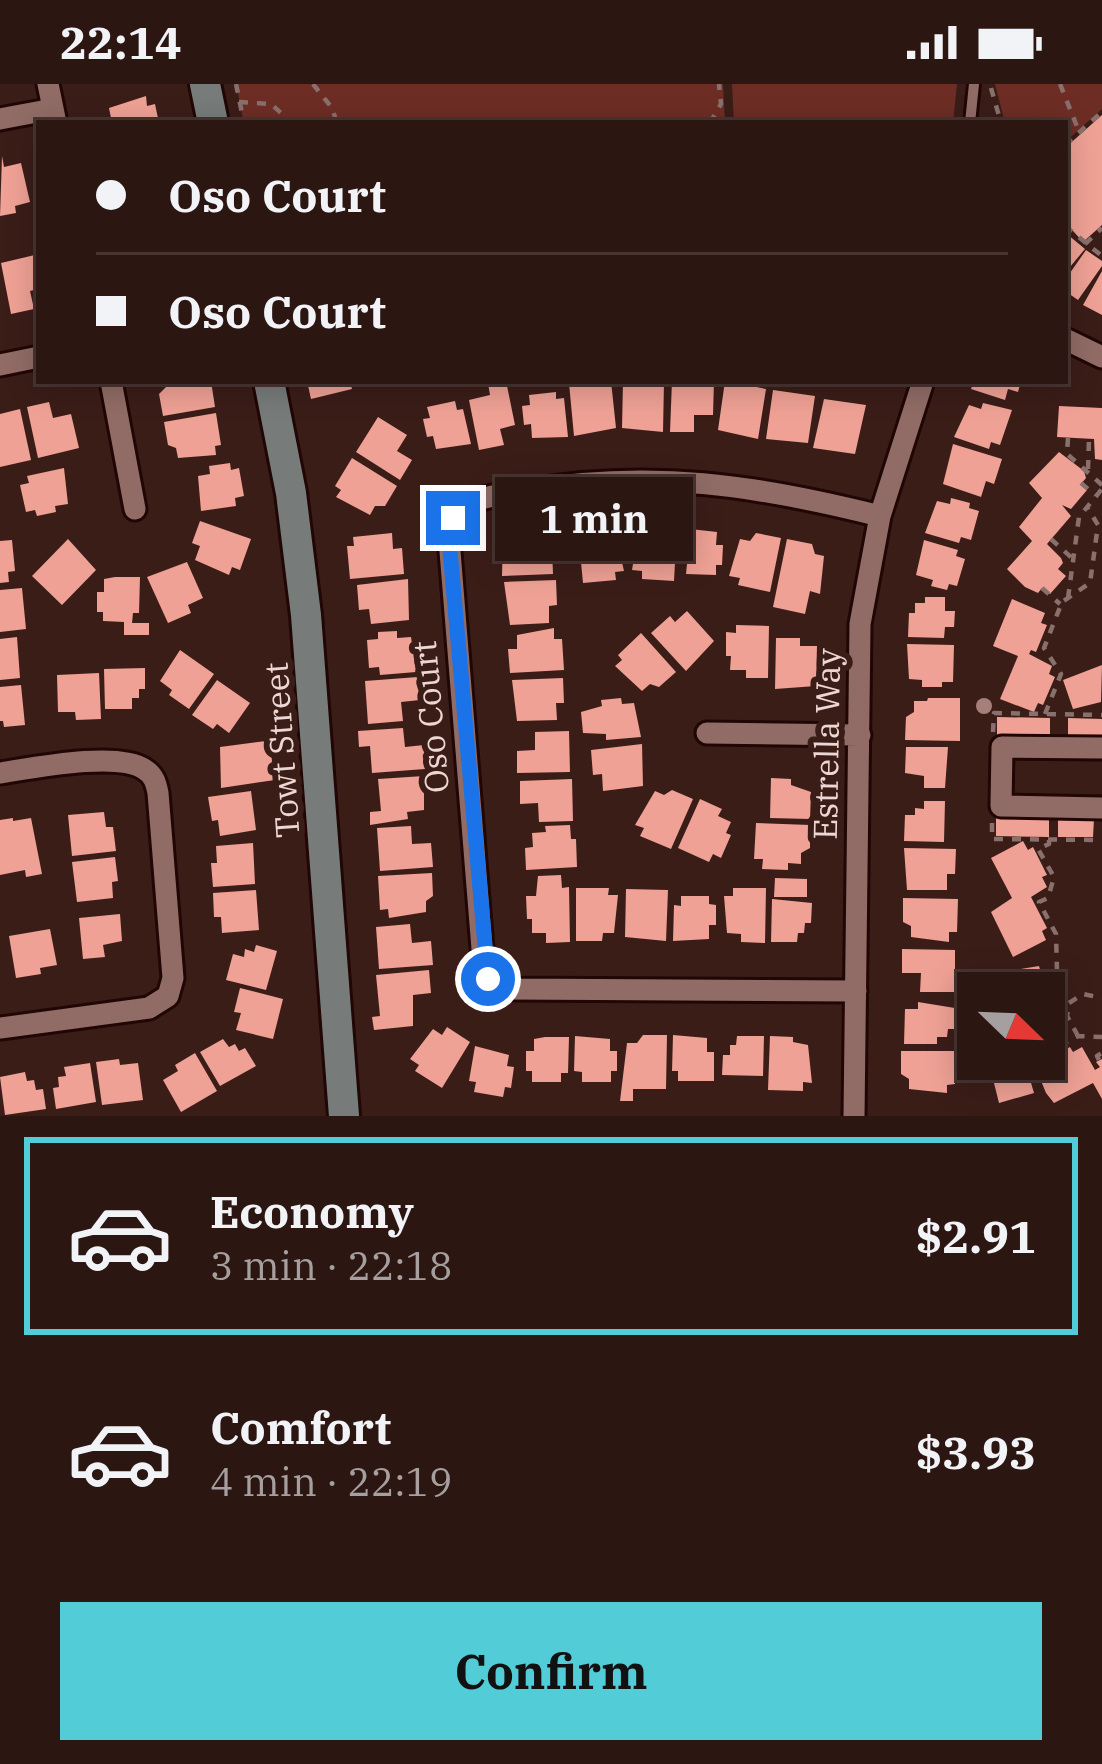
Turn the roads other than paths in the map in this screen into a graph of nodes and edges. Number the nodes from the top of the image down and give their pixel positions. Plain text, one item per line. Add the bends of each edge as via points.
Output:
1 (48, 84) edge
2 (205, 84) edge
3 (974, 84) edge
4 (54, 116) edge
5 (0, 119) edge
6 (212, 120) edge
7 (970, 120) edge
8 (1068, 340) edge
9 (36, 357) edge
10 (1102, 357) edge
11 (0, 365) edge
12 (112, 384) edge
13 (269, 384) edge
14 (922, 384) edge
15 (134, 509) dead end
16 (880, 515) junction
17 (707, 734) dead end
18 (860, 735) junction
19 (1102, 748) edge
20 (0, 773) edge
21 (1102, 808) edge
22 (856, 991) junction
23 (0, 1028) edge
24 (344, 1116) edge
25 (854, 1116) edge

1 - 4 street
2 - 6 street
3 - 7 lane
4 - 5 street
8 - 10 street
9 - 11 street
12 - 15 street
13 - 24 street, Towt Street via 306,615
14 - 16 street, Estrella Way
16 - 18 street, Estrella Way via 860,625
16 - 22 street, Oso Court via 759,488 627,479 468,502 453,518 449,539 488,979 511,989
17 - 18 street
18 - 22 street, Estrella Way
19 - 21 street via 1002,747 1001,806
20 - 23 street via 116,762 150,773 173,978 168,995 149,1007
22 - 25 street, Estrella Way

